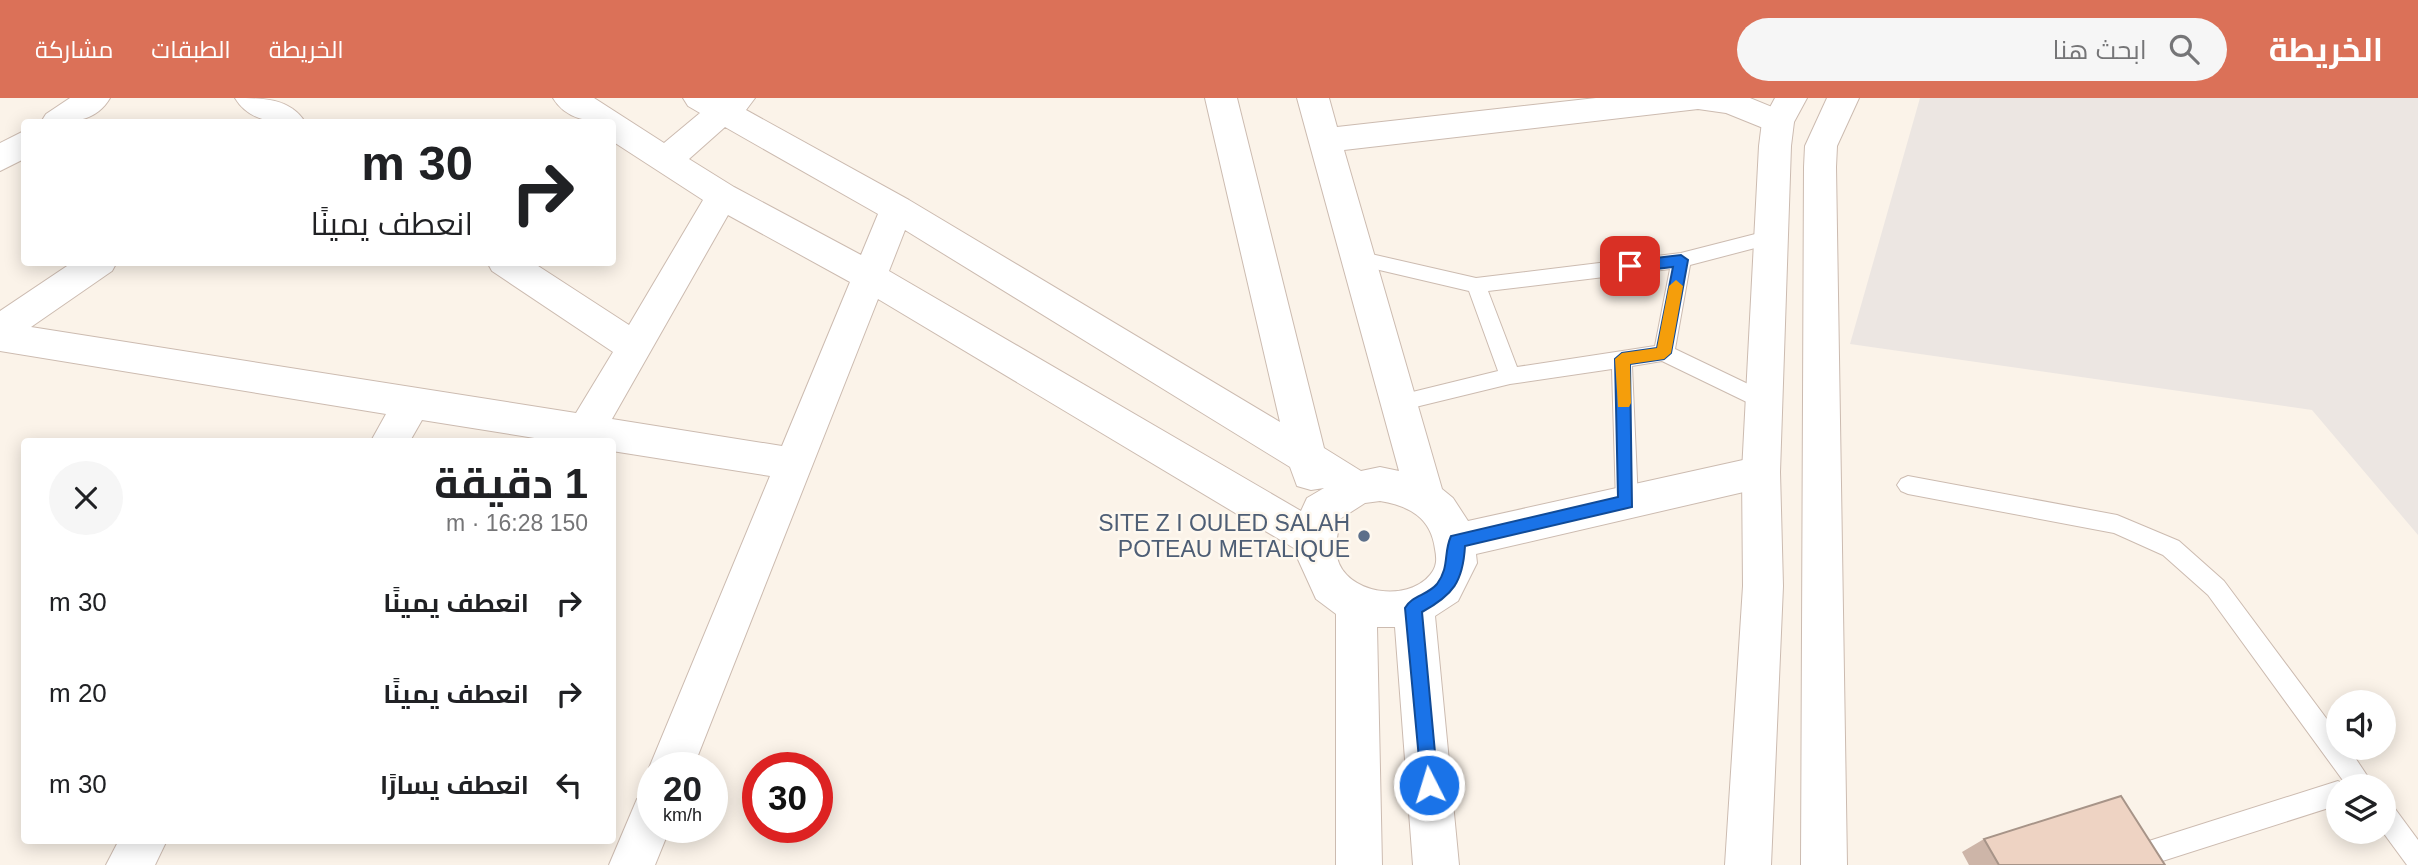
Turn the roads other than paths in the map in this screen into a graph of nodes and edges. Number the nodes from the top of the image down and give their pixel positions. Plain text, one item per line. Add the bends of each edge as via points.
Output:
1 (94, 98) edge
2 (251, 98) edge
3 (569, 98) edge
4 (1221, 98) edge
5 (1313, 98) edge
6 (1698, 98) edge
7 (1843, 98) edge
8 (720, 103) edge
9 (1784, 110) edge
10 (62, 119) edge
11 (284, 119) edge
12 (603, 119) edge
13 (616, 127) edge
14 (1325, 140) junction
15 (21, 146) edge
16 (0, 159) edge
17 (667, 159) junction
18 (722, 196) junction
19 (897, 209) junction
20 (1771, 237) junction
21 (1358, 258) junction
22 (1681, 260) junction
23 (94, 266) edge
24 (510, 266) edge
25 (869, 276) junction
26 (1476, 285) junction
27 (0, 330) edge
28 (0, 337) edge
29 (635, 347) junction
30 (1664, 353) junction
31 (1622, 359) junction
32 (1510, 376) junction
33 (414, 401) junction
34 (1764, 401) junction
35 (1399, 402) junction
36 (587, 429) junction
37 (392, 438) edge
38 (1308, 461) junction
39 (794, 464) junction
40 (1761, 472) junction
41 (1908, 485) dead end
42 (1357, 488) junction
43 (1425, 497) junction
44 (1626, 502) junction
45 (1318, 525) junction
46 (1457, 541) junction
47 (1356, 604) junction
48 (1414, 608) junction
49 (677, 752) edge
50 (2353, 774) edge
51 (2326, 797) edge
52 (2396, 830) edge
53 (641, 843) edge
54 (142, 844) edge
55 (2127, 860) edge
56 (2418, 860) edge
57 (1829, 862) edge
58 (129, 865) edge
59 (632, 865) edge
60 (1359, 865) edge
61 (1436, 865) edge
62 (1748, 865) edge

1 - 10 street
2 - 11 street
3 - 12 street
4 - 38 street
5 - 14 street
6 - 9 street
6 - 14 street
7 - 57 street via 1821,146 1820,167
8 - 17 street
8 - 19 street
9 - 20 street
13 - 17 street
14 - 21 street
15 - 16 street
17 - 18 street
18 - 25 street
18 - 29 street
19 - 25 street
19 - 38 street
20 - 22 lane
20 - 34 street
21 - 26 lane
21 - 35 street
22 - 26 lane
22 - 30 lane
23 - 27 street
24 - 29 street
25 - 39 street
25 - 45 street
26 - 32 lane
28 - 33 street
29 - 36 street
30 - 31 lane
30 - 34 lane
31 - 32 lane
31 - 44 lane
32 - 35 lane
33 - 36 street
33 - 37 street
34 - 40 street
35 - 43 street
36 - 39 street
38 - 42 street
38 - 45 street
39 - 49 street
40 - 44 street
40 - 62 street via 1763,586
41 - 50 lane via 2116,524 2171,548 2225,598
42 - 43 street via 1380,484 1404,487
42 - 45 street
43 - 46 street via 1446,516
44 - 46 street
45 - 47 street via 1317,565 1332,588
46 - 48 street via 1455,569 1440,593
47 - 48 street via 1375,611
47 - 60 street
48 - 61 street
51 - 55 lane
52 - 56 lane
53 - 59 street
54 - 58 street

